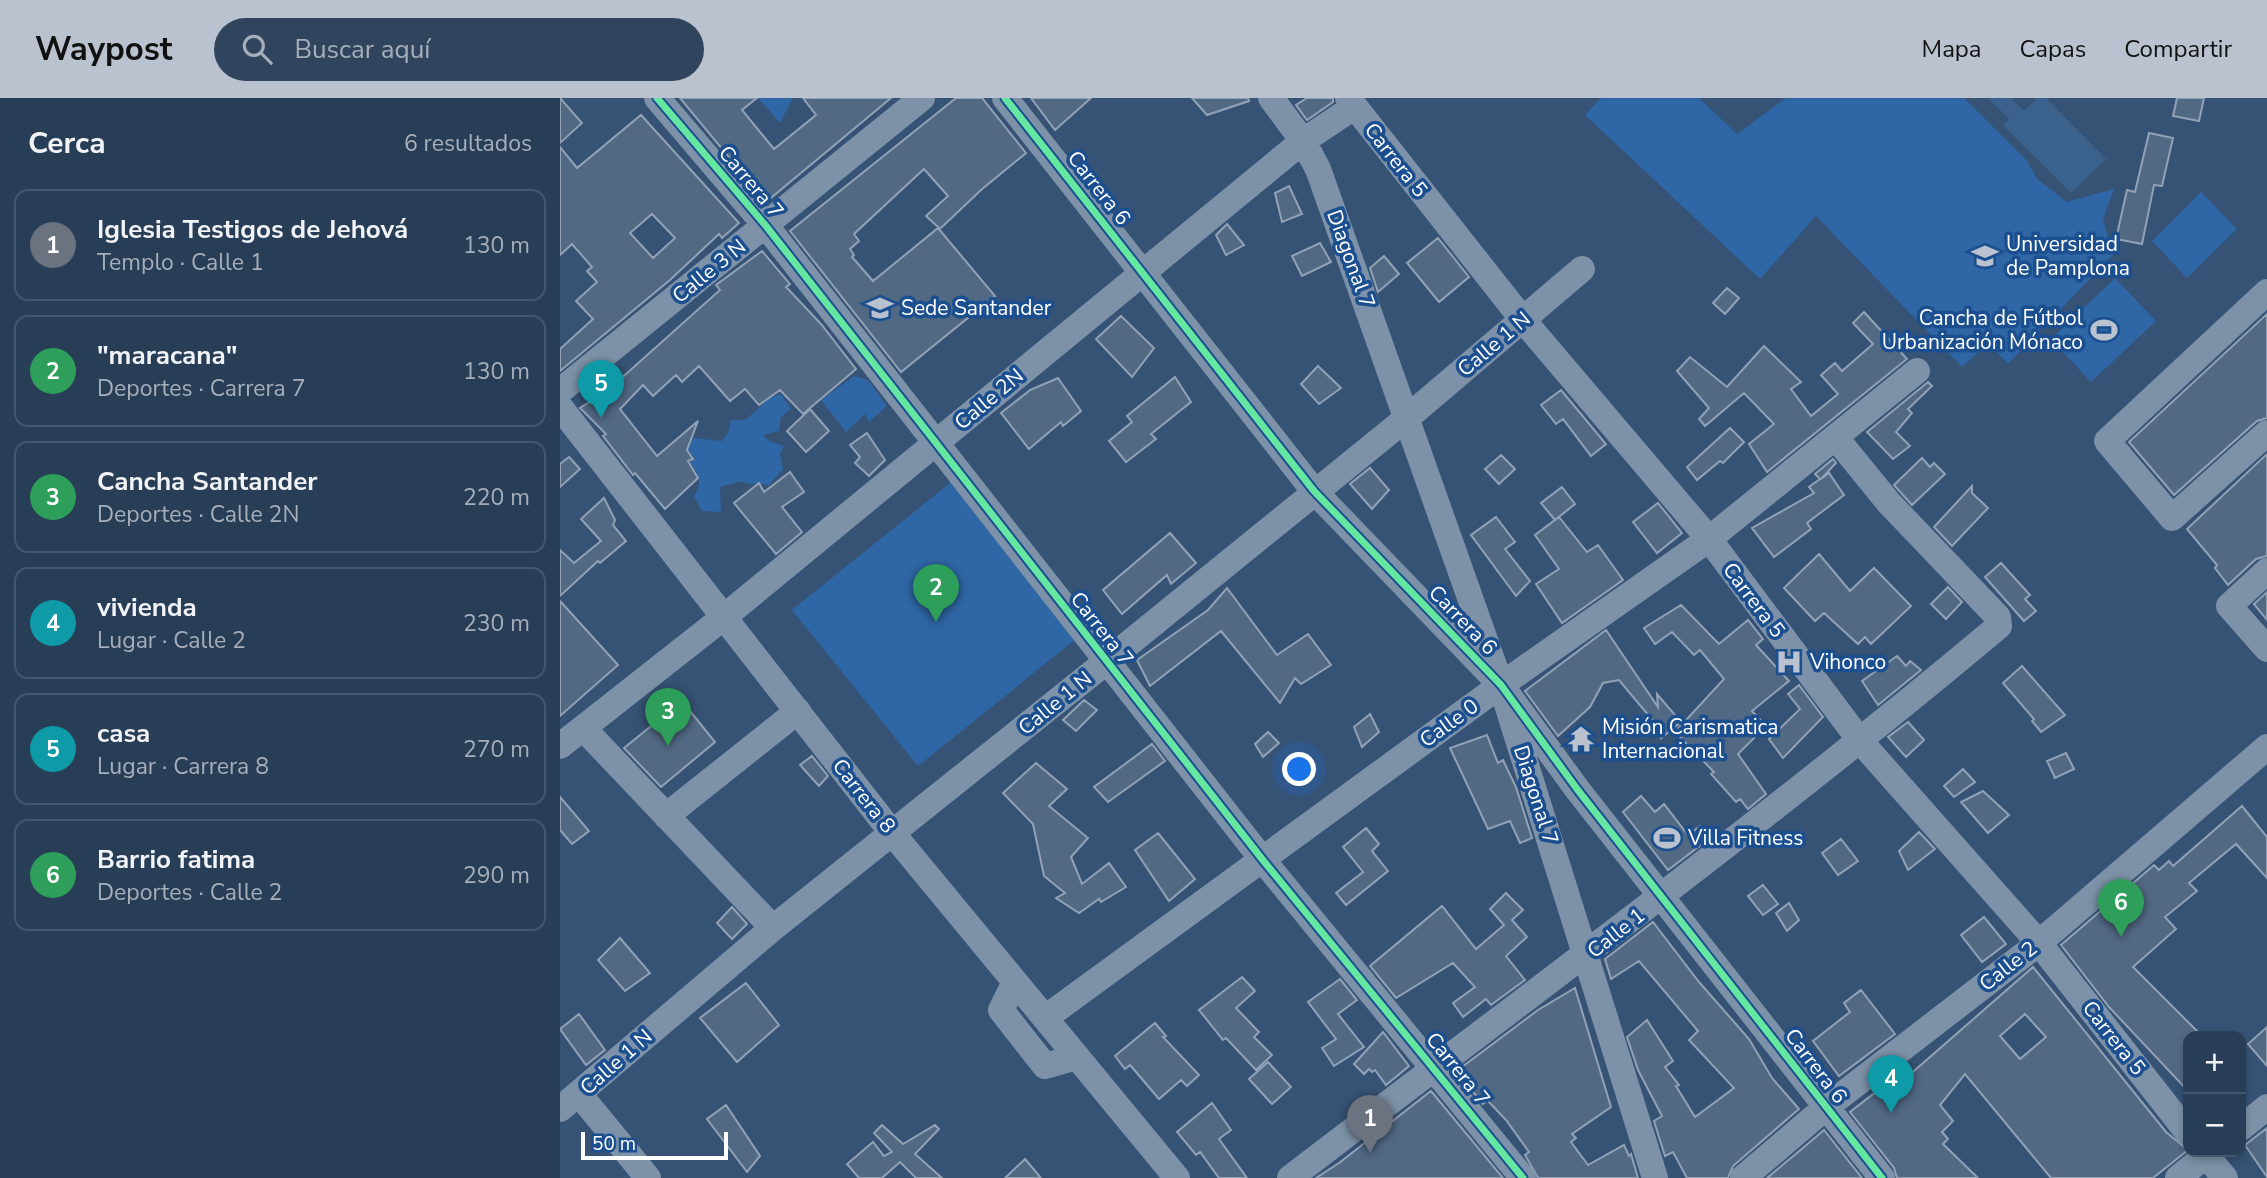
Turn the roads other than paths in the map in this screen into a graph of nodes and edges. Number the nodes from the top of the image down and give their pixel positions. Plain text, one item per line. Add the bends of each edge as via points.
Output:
1 (657, 98) edge
2 (922, 98) edge
3 (1005, 98) edge
4 (1271, 98) edge
5 (1351, 102) edge
6 (1303, 141) junction
7 (766, 226) junction
8 (1582, 270) dead end
9 (1142, 271) junction
10 (2267, 292) edge
11 (1522, 320) junction
12 (1917, 371) dead end
13 (560, 391) edge
14 (560, 407) edge
15 (1408, 417) junction
16 (2267, 433) edge
17 (1836, 438) junction
18 (937, 443) junction
19 (1314, 491) junction
20 (1709, 539) junction
21 (2267, 571) edge
22 (724, 617) junction
23 (2267, 649) edge
24 (1106, 663) junction
25 (1501, 685) junction
26 (797, 711) junction
27 (584, 729) junction
28 (1861, 742) junction
29 (560, 746) edge
30 (2267, 747) edge
31 (666, 816) junction
32 (892, 834) junction
33 (1262, 859) junction
34 (1663, 897) junction
35 (773, 928) junction
36 (2039, 943) junction
37 (1587, 956) junction
38 (1015, 982) junction
39 (1045, 1018) junction
40 (1077, 1057) junction
41 (1435, 1067) junction
42 (570, 1102) edge
43 (2267, 1107) edge
44 (1825, 1108) junction
45 (2246, 1124) edge
46 (2183, 1127) edge
47 (2202, 1157) edge
48 (2209, 1157) edge
49 (648, 1178) edge
50 (1177, 1178) edge
51 (1290, 1178) edge
52 (1523, 1178) edge
53 (1655, 1178) edge
54 (1743, 1178) edge
55 (1882, 1178) edge
56 (2178, 1178) edge
57 (2225, 1178) edge

1 - 7 street, Carrera 7
2 - 7 street, Calle 3 N
3 - 9 street, Carrera 6
4 - 6 street, Diagonal 7
5 - 6 street, Calle 2N
5 - 11 street, Carrera 5
6 - 9 street, Calle 2N
6 - 15 street, Diagonal 7 via 1324,185
7 - 13 street, Calle 3 N
7 - 18 street, Carrera 7
8 - 11 street, Calle 1 N
9 - 18 street, Calle 2N
9 - 19 street, Carrera 6
10 - 16 street via 2107,441 2172,518
11 - 15 street, Calle 1 N
11 - 20 street, Carrera 5
12 - 17 street, Calle 0
14 - 22 street, Carrera 8
15 - 19 street, Calle 1 N
15 - 25 street, Diagonal 7
17 - 20 street, Calle 0
17 - 28 street, Calle 1 via 1889,503 1998,617 1999,626
18 - 22 street, Calle 2N
18 - 24 street, Carrera 7
19 - 24 street, Calle 1 N
19 - 25 street, Carrera 6
20 - 25 street, Calle 0
20 - 28 street, Carrera 5
21 - 23 street via 2229,606
22 - 26 street, Carrera 8
22 - 27 street, Calle 2N
24 - 32 street, Calle 1 N
24 - 33 street, Carrera 7
25 - 33 street, Calle 0
25 - 34 street, Carrera 6
25 - 37 street, Diagonal 7
26 - 31 street
26 - 32 street, Carrera 8
27 - 29 street, Calle 2N
27 - 31 street
28 - 34 street, Calle 1
28 - 36 street, Carrera 5
30 - 36 street, Calle 2
31 - 35 street
32 - 35 street, Calle 1 N
32 - 38 street, Carrera 8
33 - 39 street, Calle 0
33 - 41 street, Carrera 7
34 - 37 street, Calle 1
34 - 44 street, Carrera 6
35 - 42 street, Calle 1 N
36 - 44 street, Calle 2
36 - 46 street, Carrera 5
37 - 41 street, Calle 1
37 - 53 street, Diagonal 7
38 - 39 street, Carrera 8
38 - 40 street via 1001,1010 1045,1066
39 - 40 street, Carrera 8
40 - 50 street, Carrera 8
41 - 51 street, Calle 1
41 - 52 street, Carrera 7
42 - 49 street
43 - 45 street
44 - 54 street, Calle 2
44 - 55 street, Carrera 6
47 - 56 street
48 - 57 street

